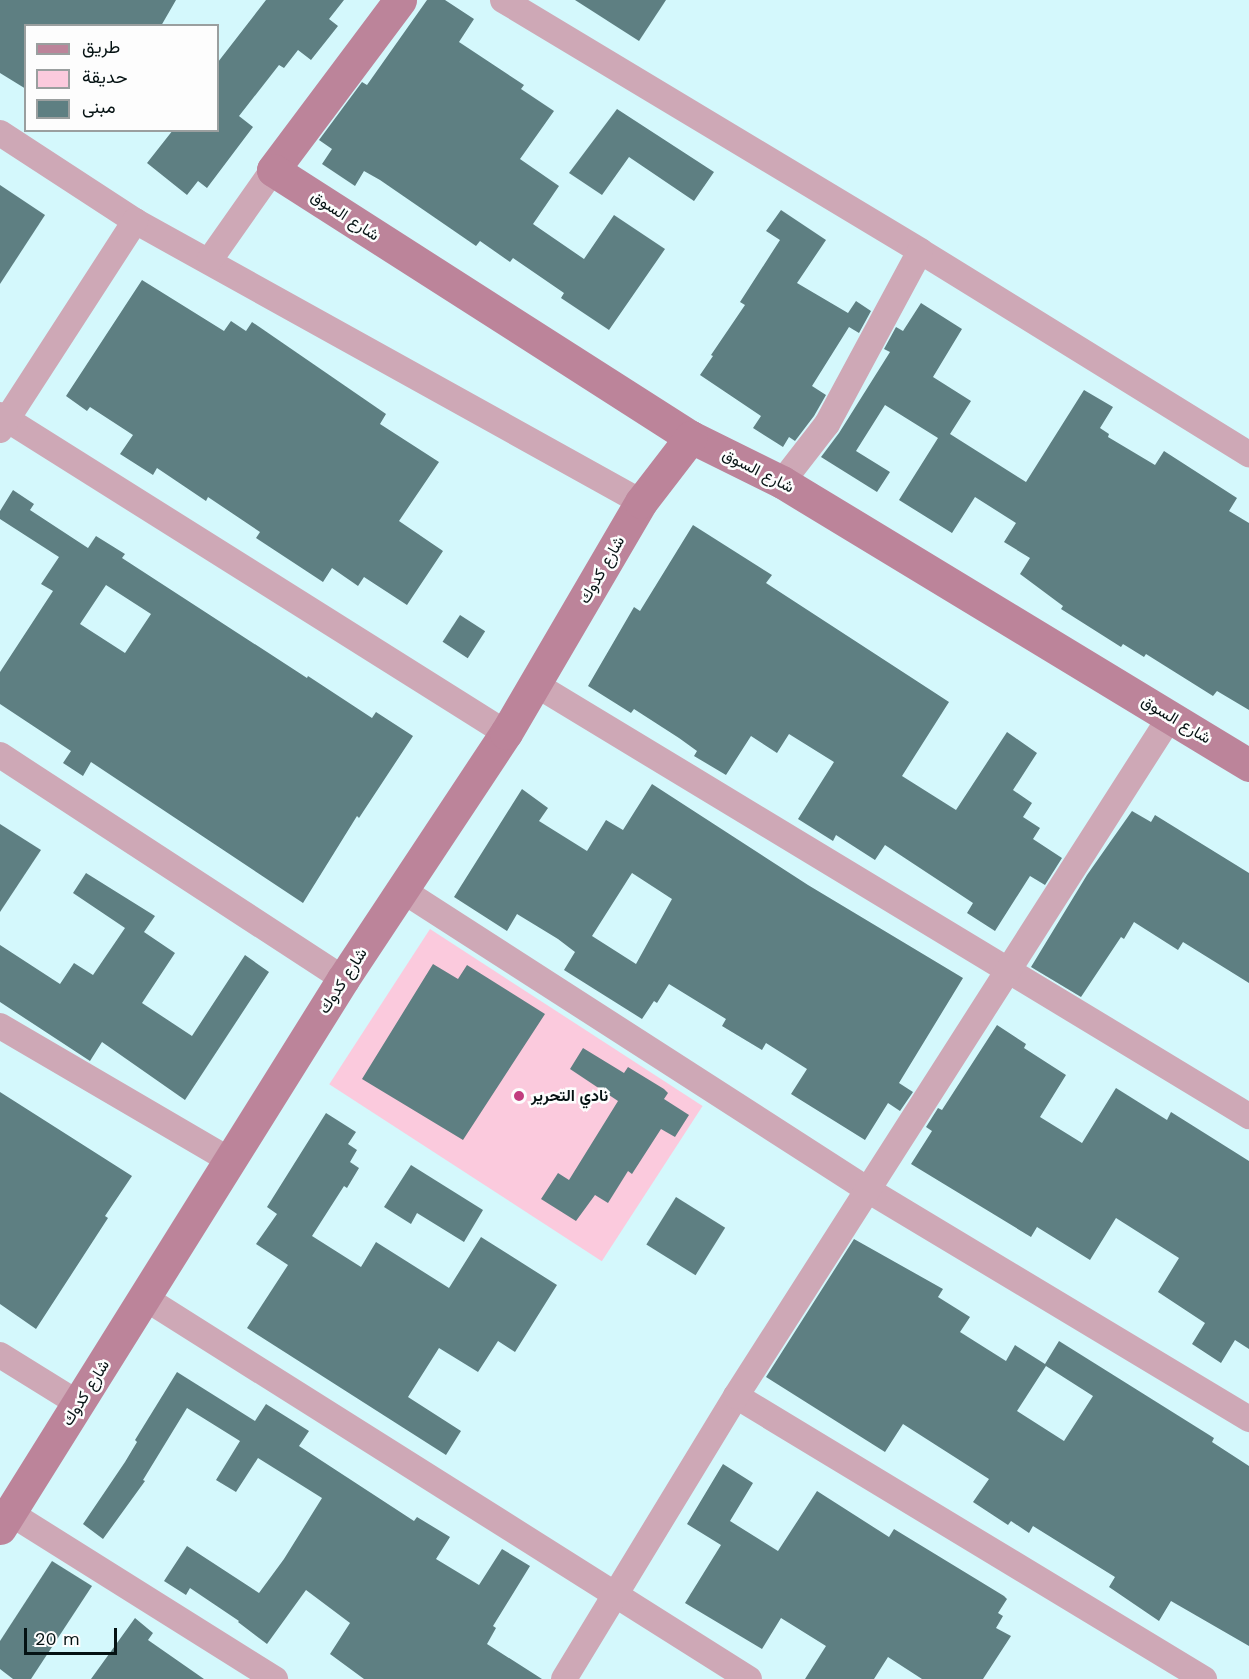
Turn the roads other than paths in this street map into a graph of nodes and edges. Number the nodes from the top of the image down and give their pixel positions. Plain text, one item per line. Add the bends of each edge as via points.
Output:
1 (400, 0) edge
2 (503, 0) edge
3 (0, 133) edge
4 (273, 170) junction
5 (135, 221) junction
6 (920, 251) junction
7 (209, 261) junction
8 (2, 421) edge
9 (691, 437) junction
10 (1249, 454) edge
11 (782, 482) junction
12 (641, 501) junction
13 (535, 684) junction
14 (1170, 717) junction
15 (506, 733) junction
16 (0, 754) edge
17 (1249, 765) edge
18 (402, 890) junction
19 (1010, 970) junction
20 (343, 980) junction
21 (0, 1026) edge
22 (1249, 1116) edge
23 (231, 1161) junction
24 (868, 1190) junction
25 (145, 1298) junction
26 (0, 1355) edge
27 (736, 1396) junction
28 (79, 1404) junction
29 (1249, 1419) edge
30 (5, 1521) edge
31 (617, 1594) junction
32 (275, 1679) edge
33 (564, 1679) edge
34 (749, 1679) edge
35 (1204, 1679) edge

1 - 4 street
2 - 6 street
3 - 5 street
4 - 7 street
4 - 9 street, شارع السوق
5 - 7 street
5 - 8 street
6 - 10 street
6 - 11 street via 827,424
7 - 12 street
8 - 15 street
9 - 11 street, شارع السوق
9 - 12 street, شارع كدوك
11 - 14 street, شارع السوق
12 - 13 street, شارع كدوك
13 - 15 street, شارع كدوك
13 - 19 street
14 - 17 street, شارع السوق
14 - 19 street
15 - 18 street, شارع كدوك
16 - 20 street
18 - 20 street, شارع كدوك
18 - 24 street
19 - 22 street
19 - 24 street
20 - 23 street, شارع كدوك
21 - 23 street
23 - 25 street, شارع كدوك
24 - 27 street
24 - 29 street
25 - 28 street, شارع كدوك
25 - 31 street
26 - 28 street
27 - 31 street
27 - 35 street
28 - 30 street, شارع كدوك
30 - 32 street
31 - 33 street
31 - 34 street

